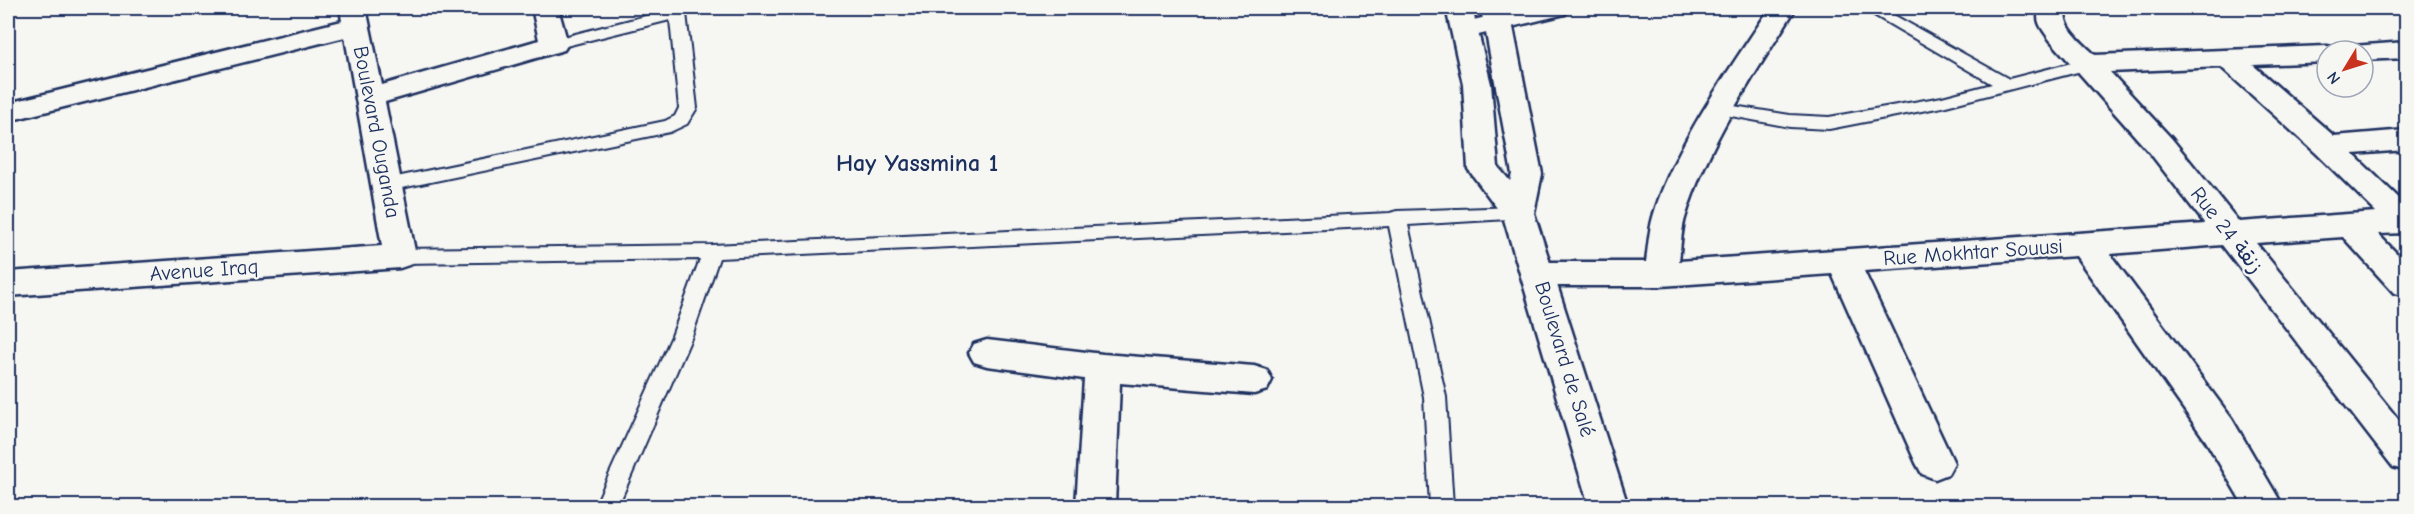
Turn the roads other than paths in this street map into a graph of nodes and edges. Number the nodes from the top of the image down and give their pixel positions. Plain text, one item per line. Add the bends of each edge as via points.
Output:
1 (546, 8) edge
2 (1556, 8) edge
3 (1783, 8) edge
4 (1870, 8) edge
5 (2054, 8) edge
6 (677, 10) edge
7 (1495, 15) edge
8 (355, 17) edge
9 (1462, 19) edge
10 (554, 44) junction
11 (2406, 50) edge
12 (2375, 51) edge
13 (2315, 55) edge
14 (2229, 59) junction
15 (2087, 64) junction
16 (2008, 86) junction
17 (370, 98) junction
18 (1721, 109) junction
19 (8, 112) edge
20 (2406, 140) edge
21 (2326, 146) junction
22 (387, 185) junction
23 (1518, 213) junction
24 (1397, 218) junction
25 (2406, 221) edge
26 (2351, 225) junction
27 (2229, 234) junction
28 (2085, 244) junction
29 (712, 252) junction
30 (400, 256) junction
31 (1843, 261) junction
32 (1539, 274) junction
33 (1661, 274) junction
34 (8, 284) edge
35 (2406, 284) edge
36 (987, 353) dead end
37 (1102, 368) junction
38 (1254, 380) dead end
39 (2406, 456) edge
40 (1935, 463) dead end
41 (607, 507) edge
42 (1095, 507) edge
43 (1442, 507) edge
44 (1609, 507) edge
45 (2264, 507) edge

1 - 10 street
2 - 7 street
3 - 18 street
4 - 16 lane
5 - 15 street, Rue 24 زنقة via 2051,22
6 - 10 lane
6 - 22 lane via 688,108 680,122
7 - 9 street
7 - 23 street via 1527,174
8 - 17 street, Boulevard Ouganda
8 - 19 street
9 - 23 street, Boulevard de Salé via 1477,84 1482,169
10 - 17 street
11 - 12 street
13 - 14 street
14 - 15 street
14 - 21 street
15 - 16 lane
15 - 27 street, Rue 24 زنقة via 2161,146
16 - 18 lane via 1829,123 1790,121
17 - 22 street, Boulevard Ouganda
18 - 33 street via 1677,193 1669,217
20 - 21 street
21 - 25 street
22 - 30 street, Boulevard Ouganda
23 - 24 lane
23 - 32 street, Boulevard de Salé
24 - 29 lane
24 - 43 lane via 1435,397
25 - 26 street, Rue Mokhtar Souusi
26 - 27 street, Rue Mokhtar Souusi
26 - 35 street
27 - 28 street, Rue Mokhtar Souusi
27 - 39 street, Rue 24 زنقة
28 - 31 street, Rue Mokhtar Souusi
28 - 45 street via 2219,430
29 - 30 lane
29 - 41 lane via 682,336
30 - 34 street, Avenue Iraq
31 - 33 street, Rue Mokhtar Souusi
31 - 40 street
32 - 33 street, Rue Mokhtar Souusi
32 - 44 street, Boulevard de Salé
36 - 37 street
37 - 38 street
37 - 42 street

